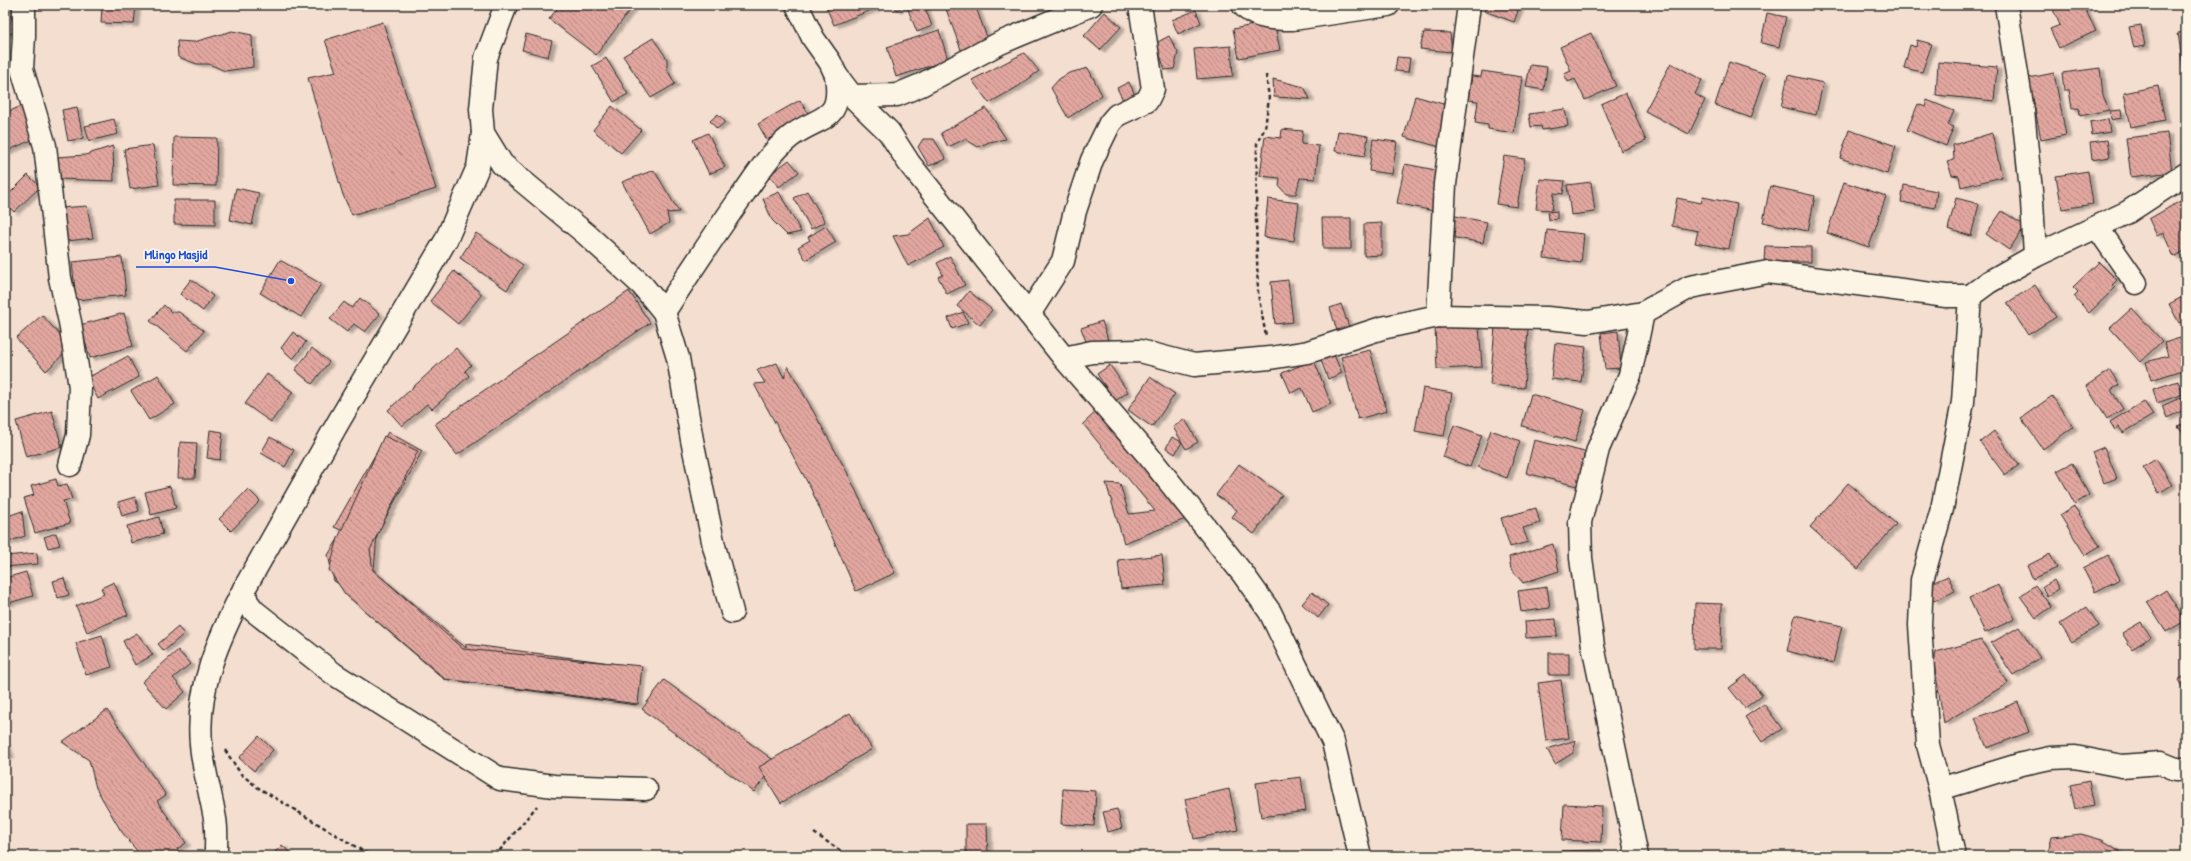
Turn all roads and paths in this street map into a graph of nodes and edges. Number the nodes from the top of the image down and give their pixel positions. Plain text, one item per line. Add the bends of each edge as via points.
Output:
1 (24, 5) edge
2 (506, 5) edge
3 (797, 5) edge
4 (1091, 5) edge
5 (1140, 5) edge
6 (1243, 5) edge
7 (1388, 5) edge
8 (1469, 5) edge
9 (2006, 5) edge
10 (836, 75) junction
11 (1266, 75) dead end
12 (852, 96) junction
13 (483, 134) junction
14 (2186, 174) edge
15 (2097, 227) junction
16 (2035, 256) junction
17 (2136, 283) dead end
18 (1970, 296) junction
19 (664, 312) junction
20 (1643, 313) junction
21 (1029, 314) junction
22 (1438, 316) junction
23 (1064, 358) junction
24 (1270, 358) junction
25 (70, 465) dead end
26 (244, 589) junction
27 (732, 612) dead end
28 (221, 744) dead end
29 (2186, 769) edge
30 (554, 786) junction
31 (646, 789) dead end
32 (1940, 789) junction
33 (814, 833) dead end
34 (214, 856) edge
35 (371, 856) edge
36 (495, 856) edge
37 (842, 856) edge
38 (1360, 856) edge
39 (1637, 856) edge
40 (1954, 856) edge

1 - 25 street via 22,69 45,146 60,278 80,387 78,435
2 - 13 street via 486,58 481,109
3 - 10 street via 813,38
4 - 12 street via 1000,44 921,85 897,94
5 - 21 street via 1153,89 1148,101 1117,115 1110,123 1092,160 1075,211 1063,261
6 - 7 street via 1258,15 1293,19
8 - 22 street via 1445,184
9 - 16 street via 2023,110
10 - 12 street
10 - 19 street via 836,106 825,118 791,137 772,154
11 - 24 path via 1269,98 1265,128 1257,143 1256,220 1258,294
12 - 21 street via 889,132 909,163
13 - 19 street via 502,164 592,239 642,286
13 - 26 street via 478,167 446,240
14 - 15 street via 2148,200
15 - 16 street
15 - 17 street
16 - 18 street
18 - 20 street via 1946,296 1768,272 1690,286
18 - 32 street via 1963,402 1942,509 1922,580 1920,625 1928,746
19 - 27 street via 678,358 714,546
20 - 22 street via 1588,322 1547,318
20 - 39 street via 1630,375 1598,449 1580,522 1581,558 1593,646
21 - 23 street
22 - 24 street via 1382,328 1308,352
23 - 24 street via 1092,352 1119,351 1140,351 1194,365
23 - 38 street via 1147,454 1243,574 1270,612 1332,742
26 - 30 street via 247,602 254,612 334,674 472,763 500,779
26 - 34 street via 223,630 204,688 201,707 201,745 215,821
28 - 35 path via 241,774 257,787
29 - 32 street via 2161,763 2122,766 2075,757 2050,758
30 - 31 street
30 - 36 path
32 - 40 street
33 - 37 path via 841,851

